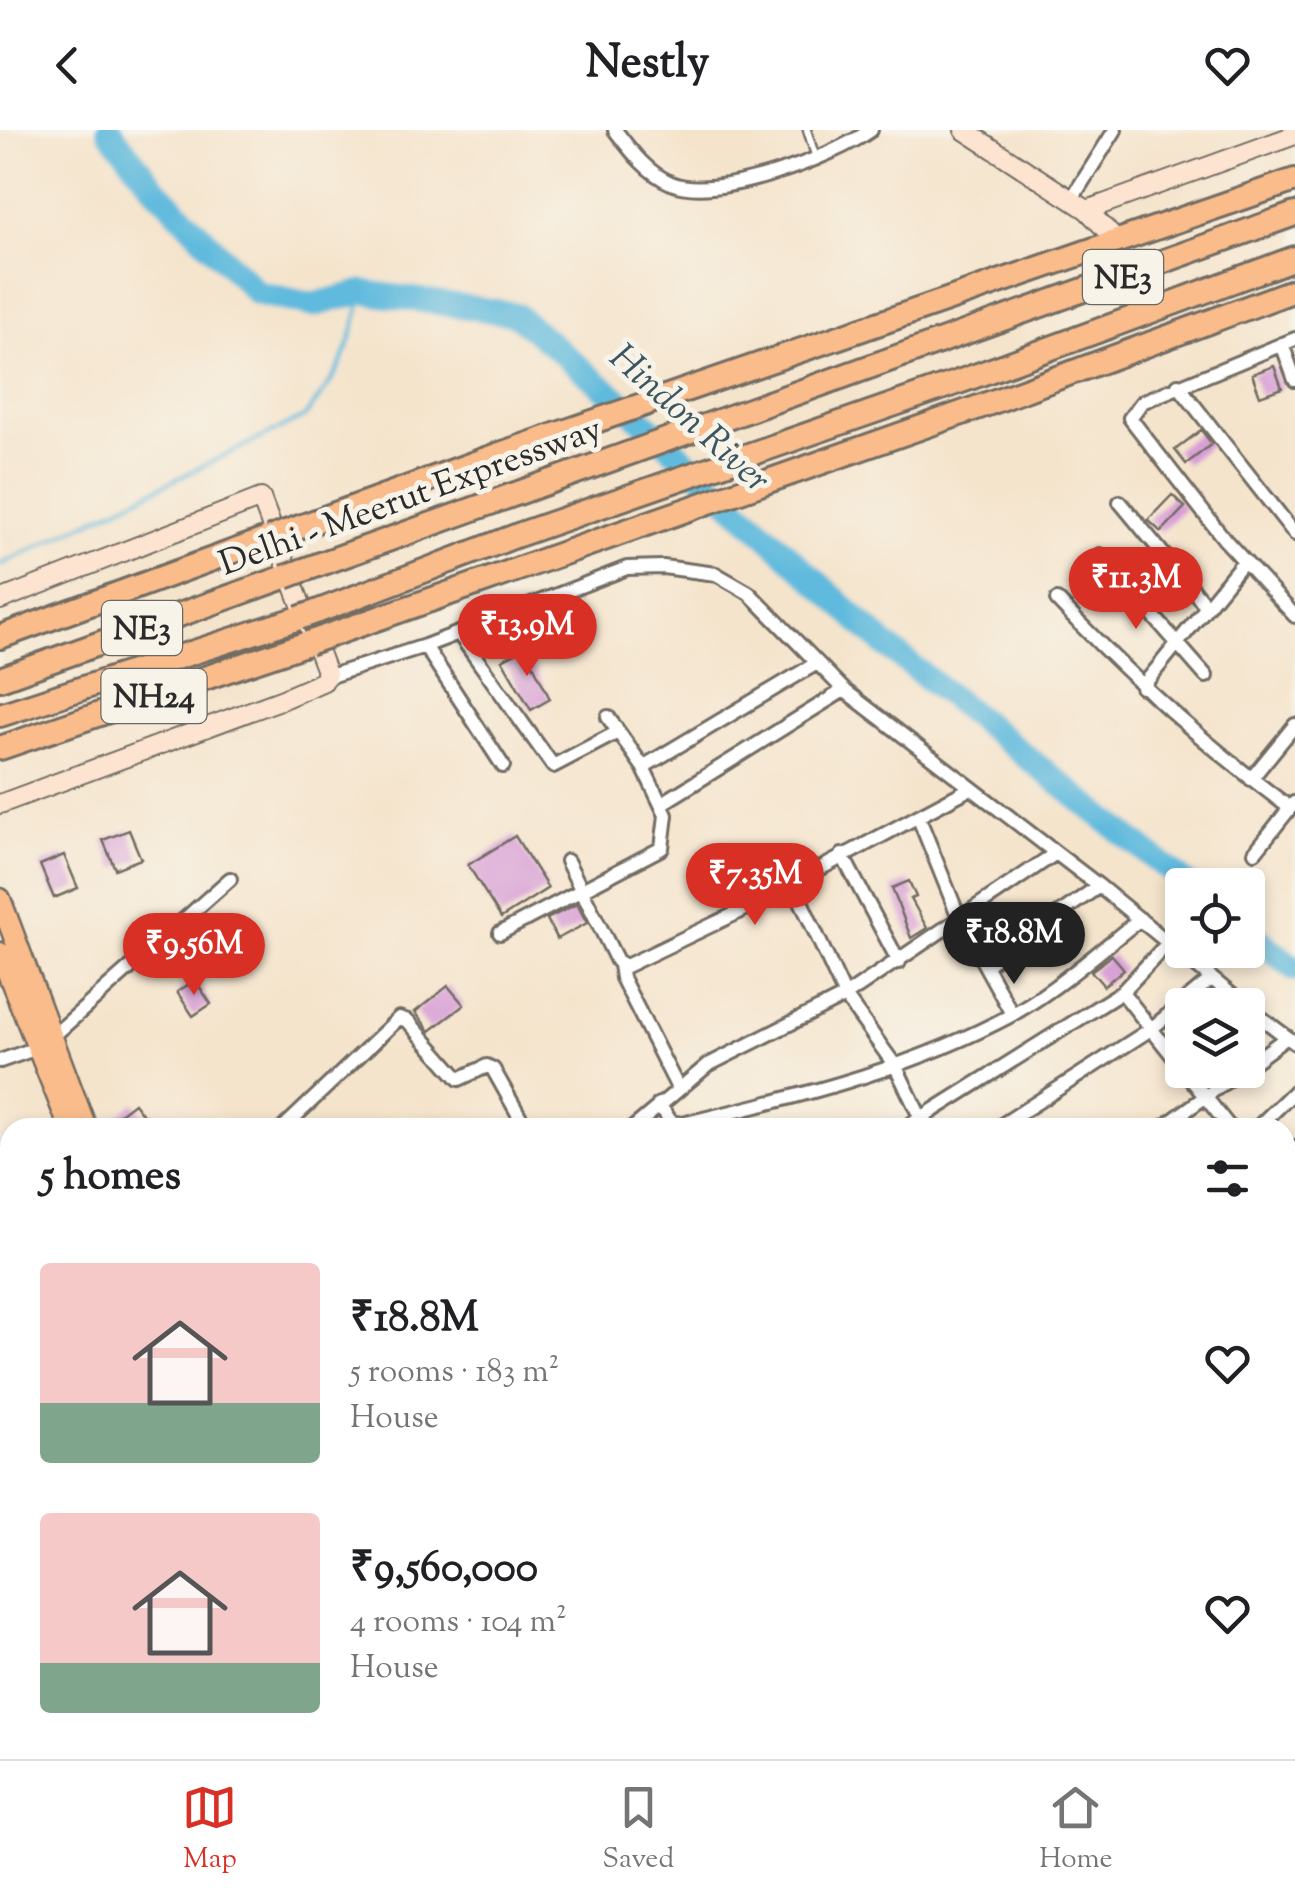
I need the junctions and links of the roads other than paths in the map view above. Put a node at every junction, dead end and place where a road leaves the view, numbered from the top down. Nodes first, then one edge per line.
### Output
1 (615, 130) edge
2 (807, 130) edge
3 (872, 130) edge
4 (964, 130) edge
5 (1115, 130) edge
6 (1295, 135) edge
7 (816, 159) junction
8 (1295, 177) edge
9 (1079, 205) junction
10 (1295, 214) edge
11 (1117, 241) junction
12 (1295, 258) edge
13 (1295, 290) edge
14 (1295, 298) edge
15 (1231, 314) junction
16 (1288, 341) edge
17 (1295, 380) edge
18 (1178, 385) junction
19 (1120, 502) dead end
20 (1295, 534) edge
21 (1100, 555) dead end
22 (1244, 560) junction
23 (0, 600) edge
24 (1058, 600) dead end
25 (1207, 608) junction
26 (1295, 616) edge
27 (458, 634) junction
28 (0, 637) edge
29 (425, 646) junction
30 (1176, 647) junction
31 (817, 663) junction
32 (1206, 676) dead end
33 (327, 677) junction
34 (0, 679) edge
35 (1142, 686) junction
36 (844, 690) junction
37 (0, 714) edge
38 (608, 717) dead end
39 (1295, 725) edge
40 (618, 732) junction
41 (0, 748) edge
42 (503, 766) dead end
43 (643, 767) junction
44 (1251, 779) junction
45 (971, 788) junction
46 (0, 804) edge
47 (661, 804) junction
48 (1292, 805) edge
49 (918, 816) junction
50 (1255, 852) dead end
51 (1056, 853) junction
52 (842, 856) junction
53 (566, 861) dead end
54 (230, 879) dead end
55 (792, 882) junction
56 (1099, 886) junction
57 (579, 888) junction
58 (0, 900) edge
59 (960, 920) junction
60 (1140, 920) junction
61 (500, 933) dead end
62 (1165, 944) edge
63 (1165, 946) edge
64 (0, 953) edge
65 (899, 962) junction
66 (620, 965) junction
67 (986, 966) junction
68 (1195, 968) edge
69 (1210, 980) junction
70 (1221, 988) edge
71 (1122, 992) junction
72 (846, 996) junction
73 (1012, 1014) junction
74 (1265, 1020) edge
75 (1150, 1030) junction
76 (1291, 1040) edge
77 (44, 1042) junction
78 (1265, 1056) edge
79 (0, 1061) edge
80 (896, 1067) junction
81 (678, 1088) junction
82 (1218, 1088) edge
83 (1295, 1091) edge
84 (1204, 1098) junction
85 (660, 1104) junction
86 (67, 1118) edge
87 (81, 1118) edge
88 (294, 1118) edge
89 (520, 1118) edge
90 (644, 1118) edge
91 (669, 1118) edge
92 (705, 1118) edge
93 (920, 1118) edge
94 (932, 1118) edge
95 (1013, 1118) edge
96 (1176, 1118) edge
97 (1221, 1118) edge
98 (1267, 1118) edge

1 - 7 street
2 - 7 lane
3 - 7 street
4 - 9 street
5 - 9 street
6 - 9 street
8 - 11 highway
9 - 11 street
10 - 34 highway, Delhi - Meerut Expressway / NE3
11 - 28 highway
12 - 37 highway, NE3
13 - 15 highway
14 - 15 street
15 - 41 highway, NH24
16 - 17 street
16 - 18 street
18 - 20 street
18 - 22 street
19 - 25 street
21 - 30 street
22 - 25 street
22 - 26 street
23 - 33 street
24 - 35 street
25 - 30 street
27 - 29 street
27 - 31 street
27 - 40 street
29 - 33 street
29 - 42 street
30 - 32 street
30 - 35 street
31 - 36 street
31 - 43 street
33 - 46 street
35 - 44 street
36 - 45 street
36 - 47 street
38 - 40 street
39 - 44 street
40 - 43 street
43 - 47 street
44 - 48 street
45 - 49 street
45 - 51 street
47 - 57 street
48 - 50 street
49 - 52 street
49 - 59 street
51 - 56 street
51 - 59 street
52 - 55 street
52 - 65 street
53 - 57 street
54 - 77 street
55 - 66 street
55 - 72 street
56 - 60 street
56 - 67 street
57 - 61 street
57 - 66 street
58 - 77 main road
59 - 65 street
59 - 67 street
60 - 62 street
60 - 73 street
63 - 71 street
64 - 77 main road
65 - 72 street
66 - 81 street
67 - 73 street
68 - 69 street
69 - 70 street
69 - 75 street
71 - 75 street
71 - 94 street
72 - 80 street
72 - 81 street
73 - 80 street
74 - 76 street
75 - 84 street
75 - 95 street
76 - 78 street
77 - 79 street
77 - 86 main road
77 - 87 main road
80 - 92 street
80 - 93 street
81 - 85 street
82 - 84 street
83 - 98 street
84 - 96 street
84 - 97 street
85 - 90 street
85 - 91 street
88 - 89 street

